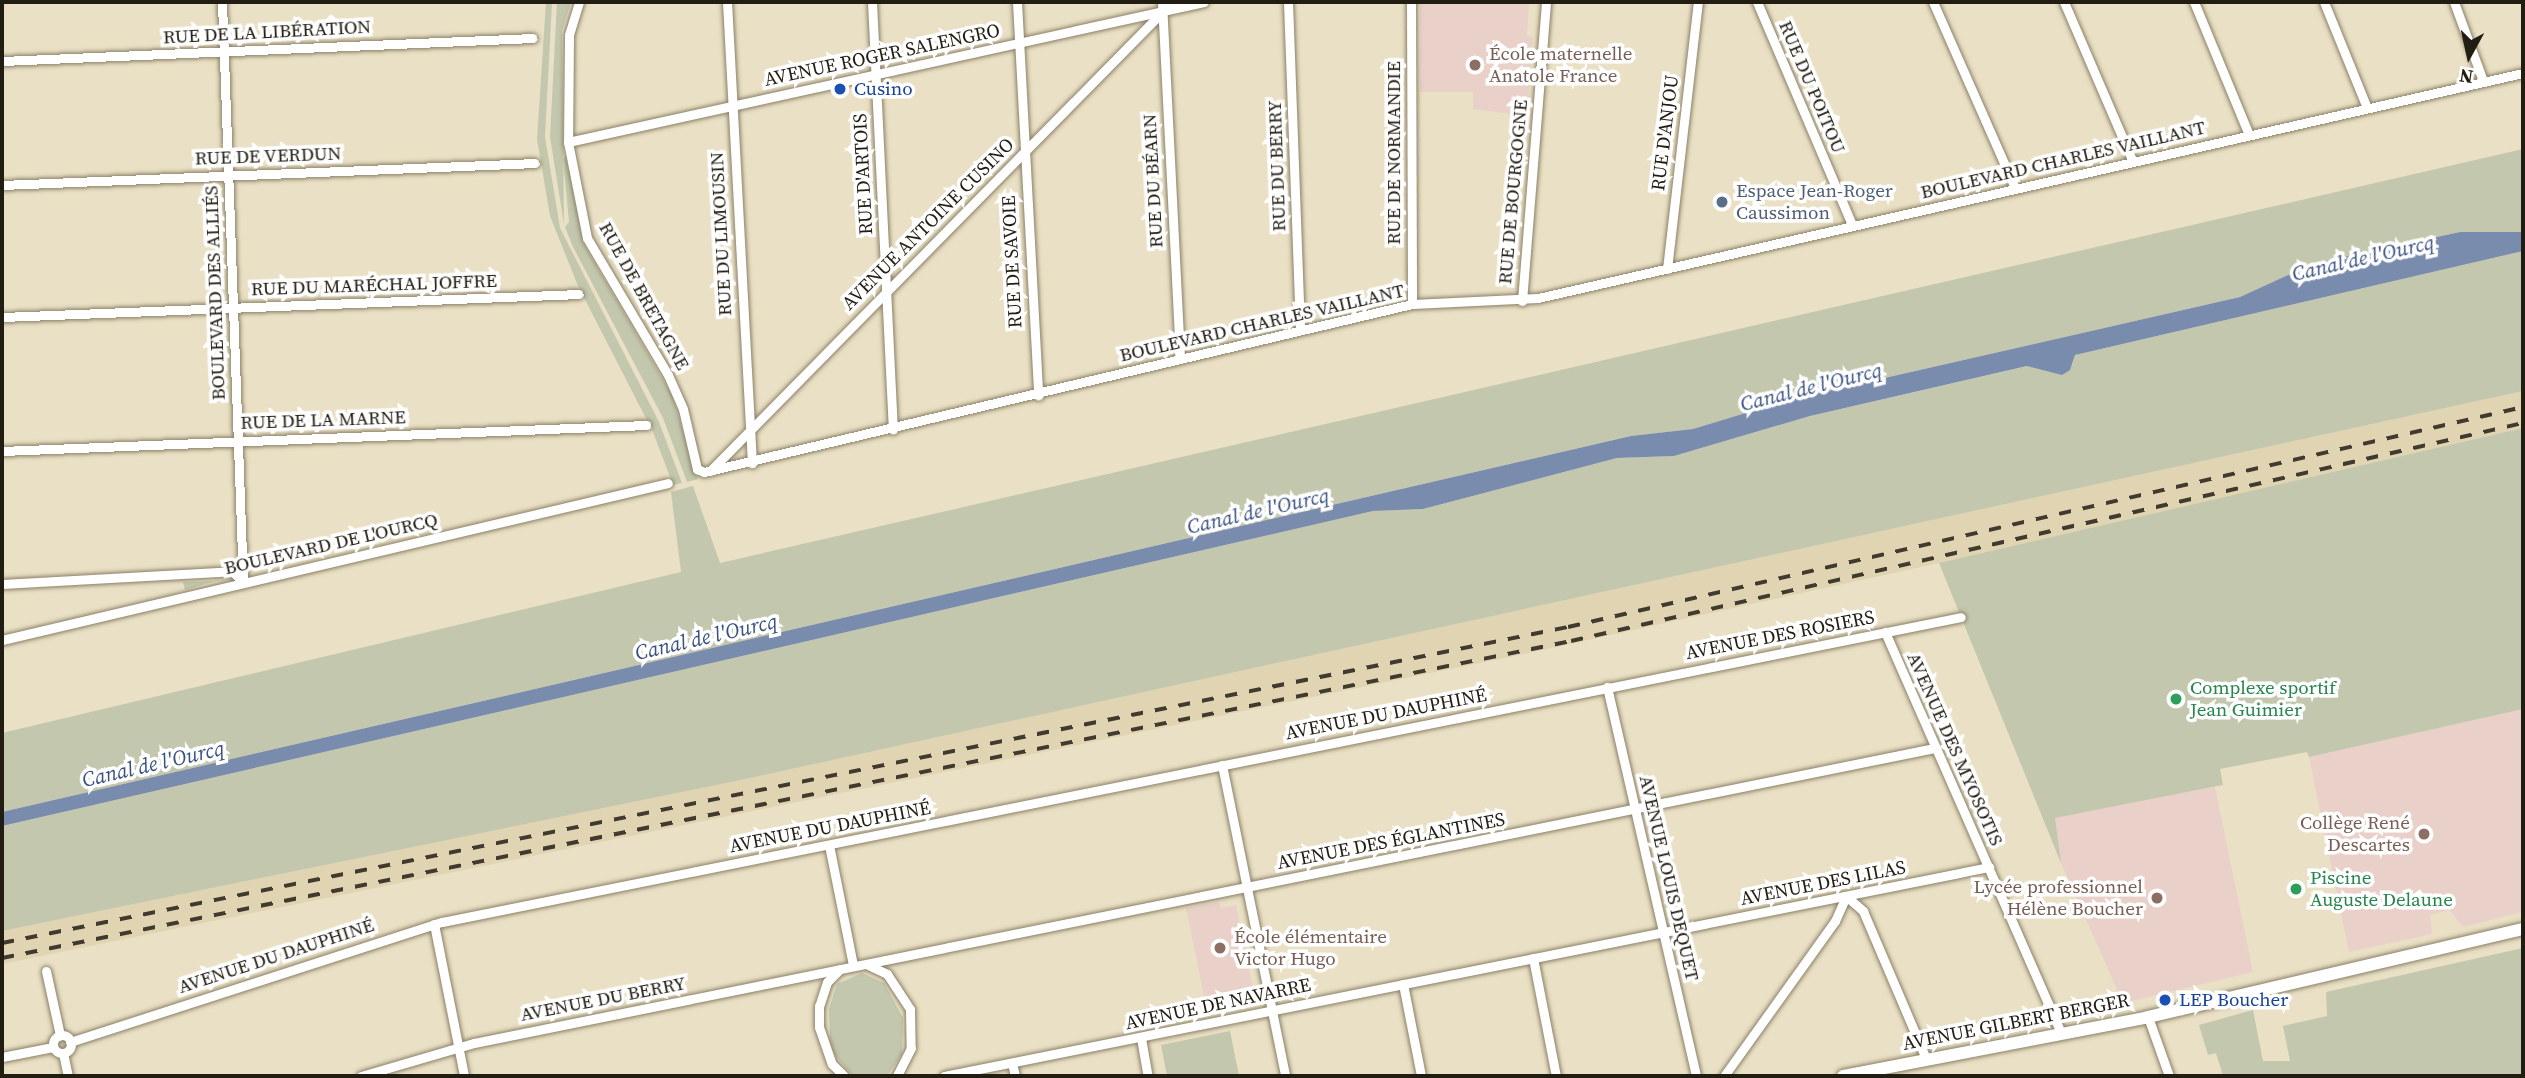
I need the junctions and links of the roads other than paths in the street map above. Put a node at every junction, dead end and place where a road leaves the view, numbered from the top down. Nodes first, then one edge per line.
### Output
1 (222, 2) edge
2 (579, 2) edge
3 (727, 2) edge
4 (872, 2) edge
5 (1017, 2) edge
6 (1172, 2) edge
7 (1204, 2) edge
8 (1288, 2) edge
9 (1411, 2) edge
10 (1546, 2) edge
11 (1698, 2) edge
12 (1757, 2) edge
13 (1933, 2) edge
14 (2064, 2) edge
15 (2194, 2) edge
16 (2324, 2) edge
17 (2454, 2) edge
18 (1162, 6) edge
19 (533, 38) dead end
20 (1019, 43) junction
21 (224, 52) junction
22 (2, 61) edge
23 (2523, 73) edge
24 (875, 74) junction
25 (2483, 81) junction
26 (732, 106) junction
27 (2367, 108) junction
28 (2249, 135) junction
29 (568, 142) junction
30 (1024, 152) junction
31 (2133, 162) junction
32 (535, 163) dead end
33 (228, 176) junction
34 (2, 185) edge
35 (2015, 188) junction
36 (1852, 225) junction
37 (1667, 269) junction
38 (887, 291) junction
39 (579, 294) dead end
40 (1522, 301) junction
41 (1412, 304) junction
42 (233, 309) junction
43 (2, 317) edge
44 (1300, 330) junction
45 (1180, 359) junction
46 (1038, 395) junction
47 (646, 425) dead end
48 (749, 429) junction
49 (893, 429) junction
50 (238, 441) junction
51 (2, 451) edge
52 (752, 463) junction
53 (709, 472) junction
54 (668, 483) dead end
55 (170, 576) junction
56 (243, 582) junction
57 (2, 584) edge
58 (174, 599) junction
59 (1961, 617) dead end
60 (1885, 632) junction
61 (2, 640) edge
62 (1607, 687) junction
63 (1936, 748) junction
64 (1222, 765) junction
65 (1636, 809) junction
66 (829, 845) junction
67 (1989, 867) junction
68 (1246, 888) junction
69 (1846, 896) junction
70 (435, 924) junction
71 (2523, 929) edge
72 (1663, 932) junction
73 (1533, 958) junction
74 (858, 964) junction
75 (841, 968) junction
76 (46, 971) dead end
77 (1403, 984) junction
78 (1272, 1011) junction
79 (2148, 1017) junction
80 (2061, 1033) junction
81 (60, 1035) junction
82 (1140, 1038) junction
83 (71, 1042) junction
84 (53, 1047) junction
85 (458, 1047) junction
86 (63, 1053) junction
87 (2, 1057) edge
88 (1926, 1059) junction
89 (1012, 1063) junction
90 (68, 1076) edge
91 (361, 1076) edge
92 (464, 1076) edge
93 (844, 1076) edge
94 (897, 1076) edge
95 (944, 1076) edge
96 (1015, 1076) edge
97 (1148, 1076) edge
98 (1285, 1076) edge
99 (1421, 1076) edge
100 (1556, 1076) edge
101 (1696, 1076) edge
102 (1724, 1076) edge
103 (1843, 1076) edge
104 (2169, 1076) edge

1 - 21 street, BOULEVARD DES ALLIÉS
2 - 29 street, RUE DE BRETAGNE
3 - 26 street, RUE DU LIMOUSIN
4 - 24 street, RUE D'ARTOIS
5 - 20 street, RUE DE SAVOIE
6 - 18 street, AVENUE ANTOINE CUSINO
7 - 18 street, AVENUE ROGER SALENGRO
8 - 44 street, RUE DU BERRY
9 - 41 street, RUE DE NORMANDIE
10 - 40 street, RUE DE BOURGOGNE
11 - 37 street, RUE D'ANJOU
12 - 36 street, RUE DU POITOU
13 - 35 street
14 - 31 street
15 - 28 street
16 - 27 street
17 - 25 street
18 - 20 street, AVENUE ROGER SALENGRO
18 - 30 street, AVENUE ANTOINE CUSINO
18 - 45 street, RUE DU BÉARN
19 - 21 street, RUE DE LA LIBÉRATION
20 - 24 street, AVENUE ROGER SALENGRO
20 - 30 street, RUE DE SAVOIE
21 - 22 street, RUE DE LA LIBÉRATION
21 - 33 street, BOULEVARD DES ALLIÉS
23 - 25 street, BOULEVARD CHARLES VAILLANT
24 - 26 street, AVENUE ROGER SALENGRO
24 - 38 street, RUE D'ARTOIS
25 - 27 street, BOULEVARD CHARLES VAILLANT
26 - 29 street, AVENUE ROGER SALENGRO
26 - 48 street, RUE DU LIMOUSIN
27 - 28 street, BOULEVARD CHARLES VAILLANT
28 - 31 street, BOULEVARD CHARLES VAILLANT
29 - 53 street, RUE DE BRETAGNE
30 - 38 street, AVENUE ANTOINE CUSINO
30 - 46 street, RUE DE SAVOIE
31 - 35 street, BOULEVARD CHARLES VAILLANT
32 - 33 street, RUE DE VERDUN
33 - 34 street, RUE DE VERDUN
33 - 42 street, BOULEVARD DES ALLIÉS
35 - 36 street, BOULEVARD CHARLES VAILLANT
36 - 37 street, BOULEVARD CHARLES VAILLANT
37 - 40 street, BOULEVARD CHARLES VAILLANT
38 - 48 street, AVENUE ANTOINE CUSINO
38 - 49 street, RUE D'ARTOIS
39 - 42 street, RUE DU MARÉCHAL JOFFRE
40 - 41 street, BOULEVARD CHARLES VAILLANT
41 - 44 street, BOULEVARD CHARLES VAILLANT
42 - 43 street, RUE DU MARÉCHAL JOFFRE
42 - 50 street, BOULEVARD DES ALLIÉS
44 - 45 street, BOULEVARD CHARLES VAILLANT
45 - 46 street, BOULEVARD CHARLES VAILLANT
46 - 49 street, BOULEVARD CHARLES VAILLANT
47 - 50 street, RUE DE LA MARNE
48 - 52 street, RUE DU LIMOUSIN
48 - 53 street, AVENUE ANTOINE CUSINO
49 - 52 street, BOULEVARD CHARLES VAILLANT
50 - 51 street, RUE DE LA MARNE
50 - 56 street, BOULEVARD DES ALLIÉS
52 - 53 street, BOULEVARD CHARLES VAILLANT
54 - 56 street, BOULEVARD DE L'OURCQ
55 - 56 street
55 - 57 street
55 - 58 street
56 - 58 street, BOULEVARD DE L'OURCQ
58 - 61 street, BOULEVARD DE L'OURCQ
59 - 60 street, AVENUE DES ROSIERS
60 - 62 street, AVENUE DES ROSIERS
60 - 63 street, AVENUE DES MYOSOTIS
62 - 64 street, AVENUE DU DAUPHINÉ
62 - 65 street, AVENUE LOUIS DEQUET
63 - 65 street, AVENUE DES ÉGLANTINES
63 - 67 street, AVENUE DES MYOSOTIS
64 - 66 street, AVENUE DU DAUPHINÉ
64 - 68 street
65 - 68 street, AVENUE DES ÉGLANTINES
65 - 72 street, AVENUE LOUIS DEQUET
66 - 70 street, AVENUE DU DAUPHINÉ
66 - 74 street
67 - 69 street, AVENUE DES LILAS
67 - 80 street, AVENUE DES MYOSOTIS
68 - 74 street, AVENUE DES ÉGLANTINES
68 - 78 street
69 - 72 street, AVENUE DES LILAS
69 - 88 street
69 - 102 street
70 - 83 street, AVENUE DU DAUPHINÉ
70 - 85 street
71 - 79 street, AVENUE GILBERT BERGER
72 - 73 street, AVENUE DE NAVARRE
72 - 101 street, AVENUE LOUIS DEQUET
73 - 77 street, AVENUE DE NAVARRE
73 - 100 street
74 - 75 street, AVENUE DU BERRY
74 - 94 street
75 - 85 street, AVENUE DU BERRY
75 - 93 street
76 - 81 street
77 - 78 street, AVENUE DE NAVARRE
77 - 99 street
78 - 82 street, AVENUE DE NAVARRE
78 - 98 street
79 - 80 street, AVENUE GILBERT BERGER
79 - 104 street
80 - 88 street, AVENUE GILBERT BERGER
81 - 83 street
81 - 84 street
82 - 89 street, AVENUE DE NAVARRE
82 - 97 street
83 - 86 street
84 - 86 street
84 - 87 street
85 - 91 street, AVENUE DU BERRY
85 - 92 street
86 - 90 street
88 - 103 street, AVENUE GILBERT BERGER
89 - 95 street, AVENUE DE NAVARRE
89 - 96 street

